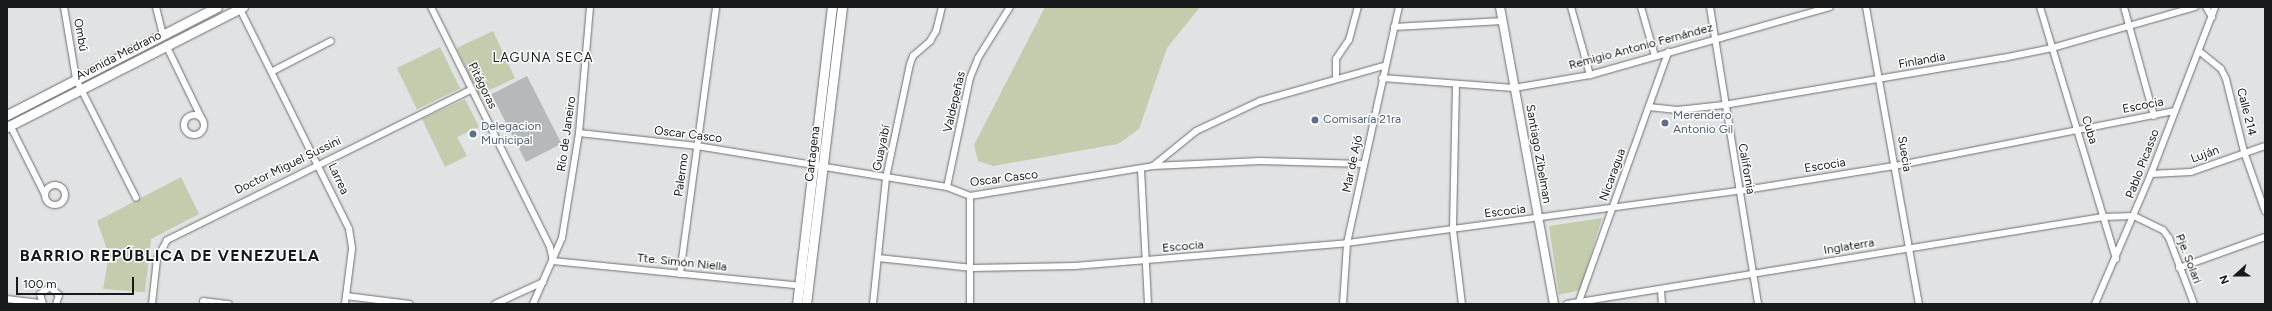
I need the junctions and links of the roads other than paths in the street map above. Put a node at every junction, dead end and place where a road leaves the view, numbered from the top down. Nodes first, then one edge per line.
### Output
1 (64, 7) edge
2 (156, 7) edge
3 (217, 7) edge
4 (431, 7) edge
5 (590, 7) edge
6 (716, 7) edge
7 (832, 7) edge
8 (842, 7) edge
9 (942, 7) edge
10 (1010, 7) edge
11 (1358, 7) edge
12 (1400, 7) edge
13 (1500, 7) edge
14 (1572, 7) edge
15 (1642, 7) edge
16 (1710, 7) edge
17 (1830, 7) edge
18 (1866, 7) edge
19 (2040, 7) edge
20 (2124, 7) edge
21 (2195, 7) edge
22 (2206, 7) edge
23 (2215, 7) edge
24 (240, 8) edge
25 (1808, 10) edge
26 (2212, 17) junction
27 (1503, 21) junction
28 (2129, 26) junction
29 (1394, 28) junction
30 (163, 35) junction
31 (1716, 38) junction
32 (331, 41) dead end
33 (166, 45) junction
34 (2052, 48) junction
35 (2199, 51) junction
36 (1668, 52) junction
37 (1655, 56) junction
38 (1384, 66) junction
39 (273, 71) junction
40 (1590, 75) junction
41 (1382, 78) junction
42 (76, 79) junction
43 (1336, 79) junction
44 (1881, 80) junction
45 (1456, 84) junction
46 (1514, 88) junction
47 (81, 89) junction
48 (472, 89) junction
49 (1724, 105) junction
50 (1648, 107) junction
51 (2175, 111) junction
52 (7, 115) edge
53 (2154, 116) junction
54 (202, 119) dead end
55 (9, 126) edge
56 (2078, 130) junction
57 (579, 133) junction
58 (697, 146) junction
59 (2265, 146) edge
60 (2244, 152) junction
61 (318, 163) junction
62 (1364, 164) junction
63 (813, 165) junction
64 (1153, 166) junction
65 (1894, 166) junction
66 (823, 167) junction
67 (1141, 170) junction
68 (2151, 174) junction
69 (886, 178) junction
70 (947, 187) junction
71 (1739, 191) junction
72 (45, 195) dead end
73 (970, 196) junction
74 (136, 198) dead end
75 (1612, 208) junction
76 (2265, 211) edge
77 (2134, 216) junction
78 (2103, 217) junction
79 (1538, 219) junction
80 (1453, 230) junction
81 (2265, 237) edge
82 (1347, 243) junction
83 (1910, 249) junction
84 (878, 258) junction
85 (2116, 259) junction
86 (553, 261) junction
87 (1147, 261) junction
88 (972, 268) junction
89 (2179, 268) junction
90 (680, 274) junction
91 (1753, 274) junction
92 (543, 282) junction
93 (799, 286) junction
94 (809, 287) junction
95 (1661, 290) junction
96 (346, 296) junction
97 (7, 299) edge
98 (203, 301) dead end
99 (42, 304) edge
100 (56, 304) edge
101 (152, 304) edge
102 (229, 304) edge
103 (345, 304) edge
104 (410, 304) edge
105 (496, 304) edge
106 (532, 304) edge
107 (797, 304) edge
108 (806, 304) edge
109 (873, 304) edge
110 (970, 304) edge
111 (1148, 304) edge
112 (1343, 304) edge
113 (1462, 304) edge
114 (1554, 304) edge
115 (1567, 304) edge
116 (1578, 304) edge
117 (1662, 304) edge
118 (1758, 304) edge
119 (1919, 304) edge
120 (2095, 304) edge
121 (2194, 304) edge

1 - 42 street, Ombú
2 - 30 street
3 - 30 main road, Avenida Medrano
4 - 48 street, Pitágoras
5 - 57 street, Río de Janeiro
6 - 58 street, Palermo
7 - 63 main road, Cartagena
8 - 66 main road, Cartagena
9 - 69 street, Guayaibí
10 - 70 street, Valdepeñas
11 - 43 street
12 - 29 street, Mar de Ajó
13 - 27 street, Santiago Zibelman
14 - 40 street
15 - 37 street
16 - 31 street
17 - 25 street, Remigio Antonio Fernández
18 - 44 street, Suecia
19 - 34 street, Cuba
20 - 28 street
21 - 28 street, Finlandia
22 - 26 street
23 - 26 street, Pablo Picasso
24 - 33 main road, Avenida Medrano
24 - 39 street, Larrea
25 - 31 street, Remigio Antonio Fernández
26 - 35 street, Pablo Picasso
27 - 29 street
27 - 46 street, Santiago Zibelman
28 - 34 street, Finlandia
28 - 53 street
29 - 38 street, Mar de Ajó
30 - 42 main road, Avenida Medrano
31 - 36 street, Remigio Antonio Fernández
31 - 49 street, California
32 - 39 street
33 - 47 main road, Avenida Medrano
33 - 54 street
34 - 44 street, Finlandia
34 - 56 street, Cuba
35 - 51 street, Pablo Picasso
35 - 60 street, Calle 214
36 - 37 street, Remigio Antonio Fernández
36 - 50 street, Nicaragua
37 - 40 street, Remigio Antonio Fernández
38 - 41 street, Mar de Ajó
38 - 43 street
39 - 61 street, Larrea
40 - 46 street, Remigio Antonio Fernández
41 - 45 street, Remigio Antonio Fernández
41 - 62 street, Mar de Ajó
42 - 47 street, Ombú
42 - 52 main road, Avenida Medrano
43 - 64 street
44 - 49 street, Finlandia
44 - 65 street, Suecia
45 - 46 street, Remigio Antonio Fernández
45 - 80 street
46 - 79 street, Santiago Zibelman
47 - 55 main road, Avenida Medrano
47 - 74 street, Ombú
48 - 61 street, Doctor Miguel Sussini
48 - 86 street, Pitágoras
49 - 50 street, Finlandia
49 - 71 street, California
50 - 75 street, Nicaragua
51 - 53 street, Escocia
51 - 68 street, Pablo Picasso
53 - 56 street, Escocia
55 - 72 street
56 - 65 street, Escocia
56 - 78 street, Cuba
57 - 58 street, Oscar Casco
57 - 86 street, Río de Janeiro
58 - 63 street, Oscar Casco
58 - 90 street, Palermo
59 - 60 street, Luján
60 - 68 street, Luján
60 - 76 street, Calle 214
61 - 96 street, Larrea
61 - 101 street, Doctor Miguel Sussini
62 - 64 street, Oscar Casco
62 - 82 street, Mar de Ajó
63 - 66 street, Oscar Casco
63 - 93 main road, Cartagena
64 - 67 street, Oscar Casco
65 - 71 street, Escocia
65 - 83 street, Suecia
66 - 69 street, Oscar Casco
66 - 94 main road, Cartagena
67 - 73 street, Oscar Casco
67 - 87 street
68 - 77 street, Pablo Picasso
69 - 70 street, Oscar Casco
69 - 84 street, Guayaibí
70 - 73 street, Oscar Casco
71 - 75 street, Escocia
71 - 91 street, California
73 - 88 street
75 - 79 street, Escocia
75 - 116 street, Nicaragua
77 - 78 street, Inglaterra
77 - 85 street, Pablo Picasso
77 - 89 street, Pje. Solari
78 - 83 street, Inglaterra
78 - 85 street, Cuba
79 - 80 street, Escocia
79 - 114 street, Santiago Zibelman
80 - 82 street, Escocia
80 - 113 street
81 - 89 street
82 - 87 street, Escocia
82 - 112 street, Mar de Ajó
83 - 91 street, Inglaterra
83 - 119 street, Suecia
84 - 88 street, Escocia
84 - 109 street, Guayaibí
85 - 120 street, Pablo Picasso
86 - 90 street, Tte. Simón Niella
86 - 92 street, Río de Janeiro
87 - 88 street, Escocia
87 - 111 street
88 - 110 street
89 - 121 street, Pje. Solari
90 - 93 street, Tte. Simón Niella
91 - 95 street, Inglaterra
91 - 118 street, California
92 - 105 street
92 - 106 street, Río de Janeiro
93 - 94 street, Tte. Simón Niella
93 - 107 main road, Cartagena
94 - 108 main road, Cartagena
95 - 116 street, Inglaterra
95 - 117 street
96 - 103 street, Larrea
96 - 104 street
97 - 99 street
98 - 102 street
99 - 100 street
115 - 116 street, Inglaterra

